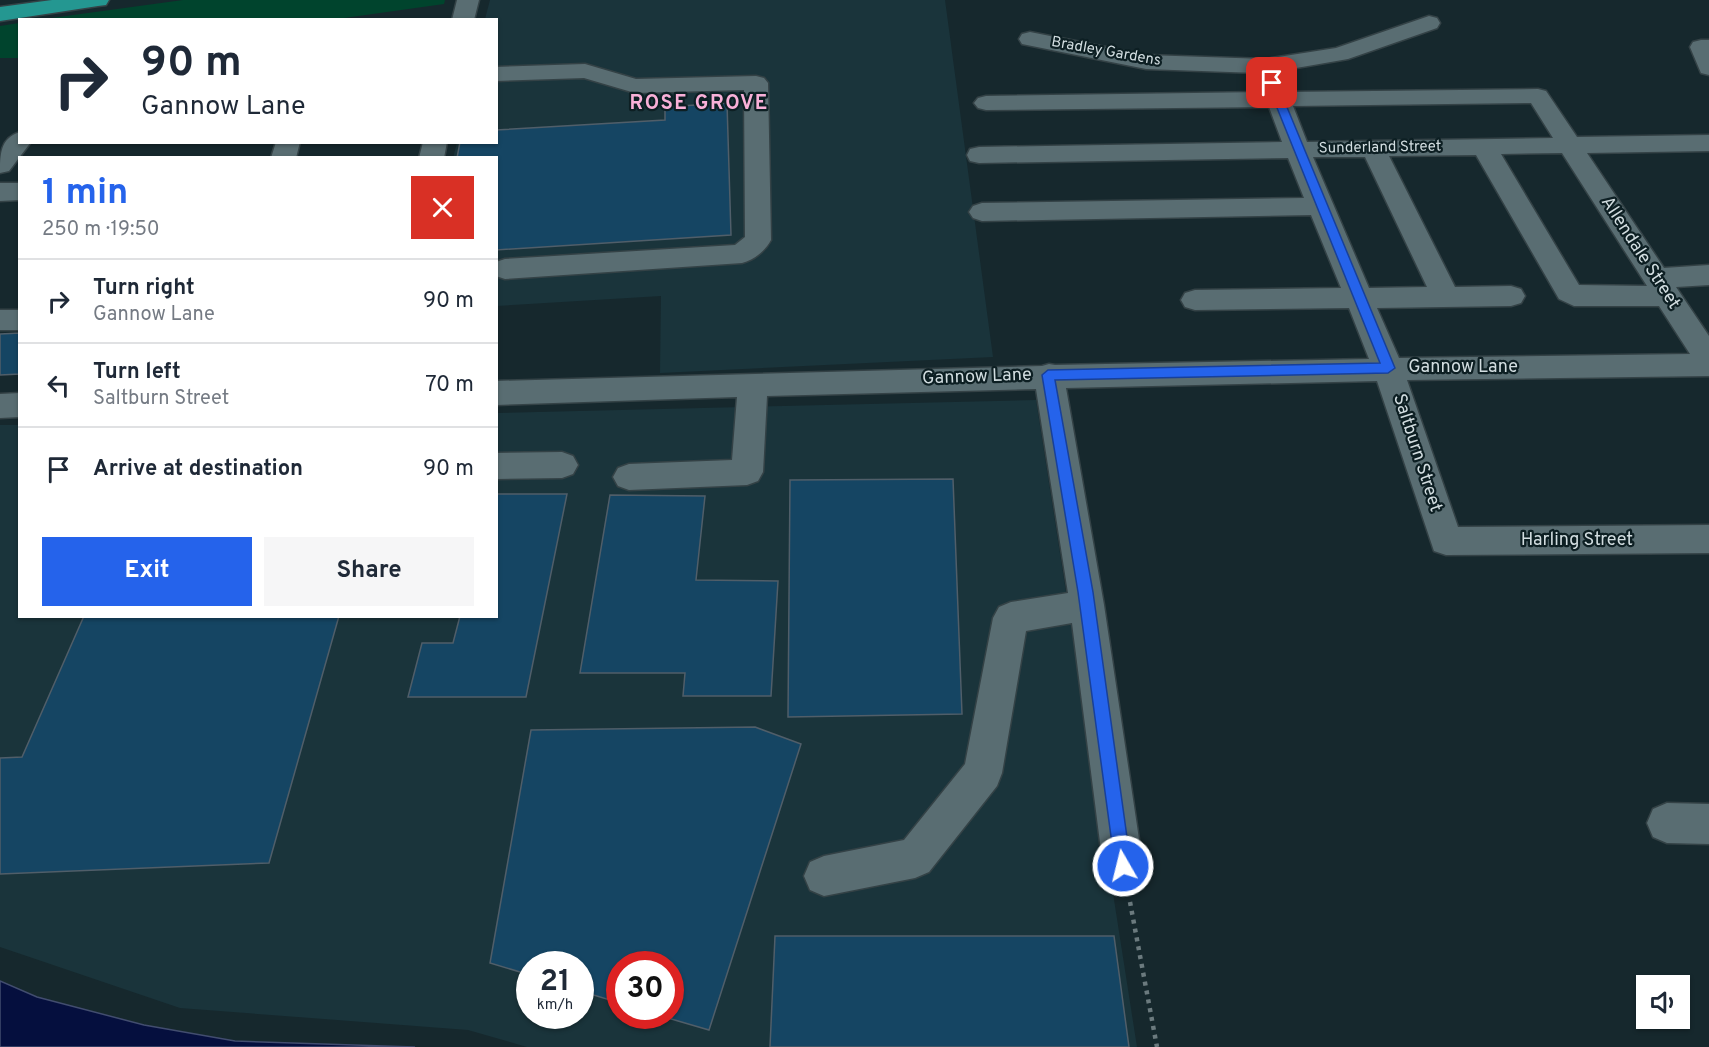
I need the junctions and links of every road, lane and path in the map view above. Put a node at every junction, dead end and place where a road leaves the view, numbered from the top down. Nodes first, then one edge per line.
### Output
1 (98, 0) edge
2 (468, 0) edge
3 (0, 14) edge
4 (464, 18) edge
5 (1429, 23) dead end
6 (1030, 39) dead end
7 (1709, 47) edge
8 (1266, 66) junction
9 (1709, 68) edge
10 (498, 74) edge
11 (1279, 100) junction
12 (986, 103) dead end
13 (18, 142) edge
14 (1709, 143) edge
15 (1570, 146) junction
16 (1484, 147) junction
17 (1373, 148) junction
18 (1297, 149) junction
19 (979, 155) dead end
20 (0, 165) edge
21 (18, 191) edge
22 (0, 192) edge
23 (1321, 207) junction
24 (982, 212) dead end
25 (506, 269) dead end
26 (1709, 275) edge
27 (1662, 287) junction
28 (1511, 296) dead end
29 (1446, 297) junction
30 (1359, 298) junction
31 (1195, 300) dead end
32 (0, 320) edge
33 (18, 320) edge
34 (1709, 360) edge
35 (1709, 366) edge
36 (1388, 368) junction
37 (1048, 375) junction
38 (753, 385) junction
39 (498, 393) edge
40 (18, 405) edge
41 (0, 406) edge
42 (562, 465) dead end
43 (498, 466) edge
44 (629, 477) dead end
45 (1709, 539) edge
46 (1446, 541) joint
47 (1087, 605) junction
48 (1666, 823) dead end
49 (1709, 824) edge
50 (1123, 866) joint
51 (824, 876) dead end
52 (1157, 1047) edge

1 - 3 highway
2 - 4 street
5 - 8 street, Bradley Gardens
6 - 8 street, Bradley Gardens
7 - 9 street
8 - 11 street, Saltburn Street
10 - 25 street
11 - 12 street
11 - 15 street, Allendale Street
11 - 18 street, Saltburn Street
13 - 20 street
14 - 15 street, Sunderland Street
15 - 16 street, Sunderland Street
15 - 27 street, Allendale Street
16 - 17 street, Sunderland Street
16 - 27 street
17 - 18 street, Sunderland Street
17 - 29 street
18 - 19 street, Sunderland Street
18 - 23 street, Saltburn Street
21 - 22 street
23 - 24 street
23 - 30 street, Saltburn Street
26 - 27 street
27 - 34 street, Allendale Street
28 - 29 street
29 - 30 street
30 - 31 street
30 - 36 street, Saltburn Street
32 - 33 street
35 - 36 street, Gannow Lane
36 - 37 street, Gannow Lane
36 - 46 street, Saltburn Street
37 - 38 street, Gannow Lane
37 - 47 street
38 - 39 street, Gannow Lane
38 - 44 street
40 - 41 street
42 - 43 street
45 - 46 street, Harling Street
47 - 50 street
47 - 51 street
48 - 49 street
50 - 52 path

